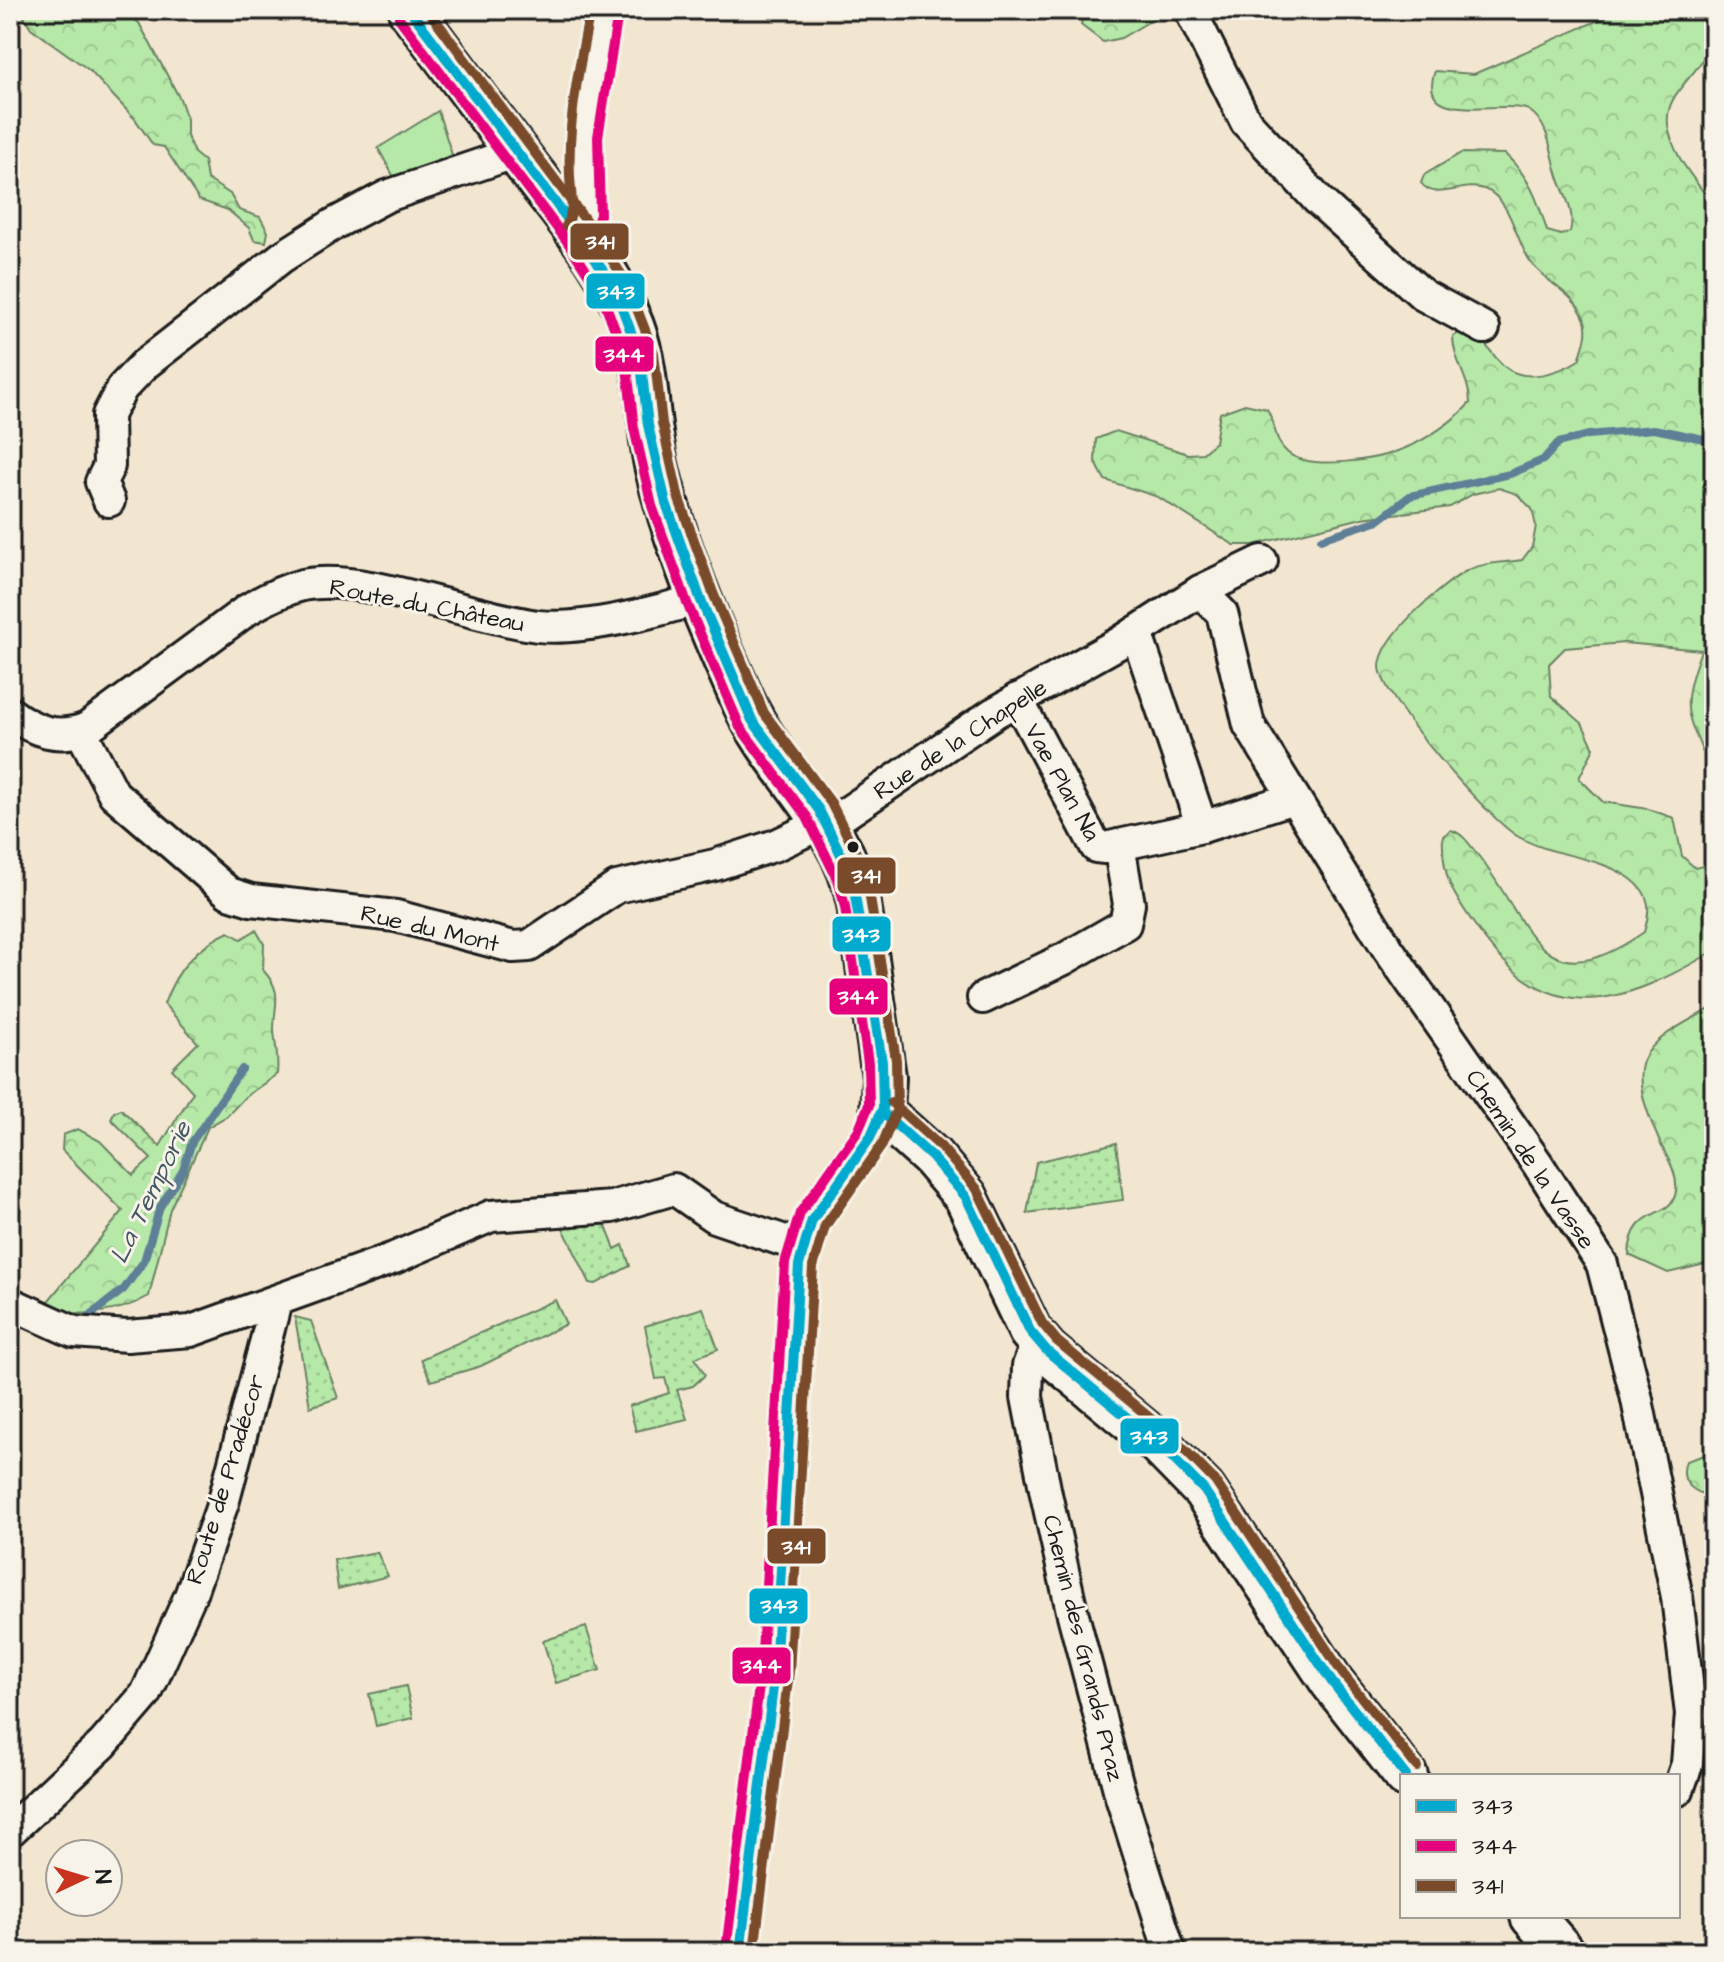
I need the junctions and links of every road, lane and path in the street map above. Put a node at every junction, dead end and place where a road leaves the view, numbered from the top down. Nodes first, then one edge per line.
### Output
1 (410, 10) edge
2 (604, 10) edge
3 (1190, 10) edge
4 (517, 152) junction
5 (578, 233) junction
6 (1484, 328) dead end
7 (109, 501) dead end
8 (1262, 561) dead end
9 (1200, 591) junction
10 (700, 598) junction
11 (1136, 632) junction
12 (1017, 699) junction
13 (10, 713) edge
14 (81, 731) junction
15 (1294, 798) junction
16 (826, 824) junction
17 (1202, 827) junction
18 (1119, 845) junction
19 (983, 998) dead end
20 (882, 1112) junction
21 (803, 1247) junction
22 (276, 1302) junction
23 (10, 1303) edge
24 (1038, 1340) junction
25 (1404, 1774) edge
26 (1680, 1784) edge
27 (10, 1831) edge
28 (1538, 1918) edge
29 (740, 1952) edge
30 (1170, 1952) edge
31 (1563, 1952) edge

1 - 4 street
2 - 5 street
3 - 6 street
4 - 5 street
4 - 7 street
5 - 10 street
8 - 9 street, Rue de la Chapelle
9 - 11 street, Rue de la Chapelle
9 - 15 street, Chemin de la Vasse
10 - 14 street, Route du Château
10 - 16 street
11 - 12 street, Rue de la Chapelle
11 - 17 street
12 - 16 street, Rue de la Chapelle
12 - 18 street, Vae Plan Na
13 - 14 street
14 - 16 street, Rue du Mont
15 - 17 street, Vae Plan Na
15 - 26 street, Chemin de la Vasse
16 - 20 street
17 - 18 street, Vae Plan Na
18 - 19 street, Vae Plan Na
20 - 21 street
20 - 24 street
21 - 22 street
21 - 29 street
22 - 23 street
22 - 27 street, Route de Pradécor
24 - 25 street
24 - 30 street, Chemin des Grands Praz
28 - 31 street

